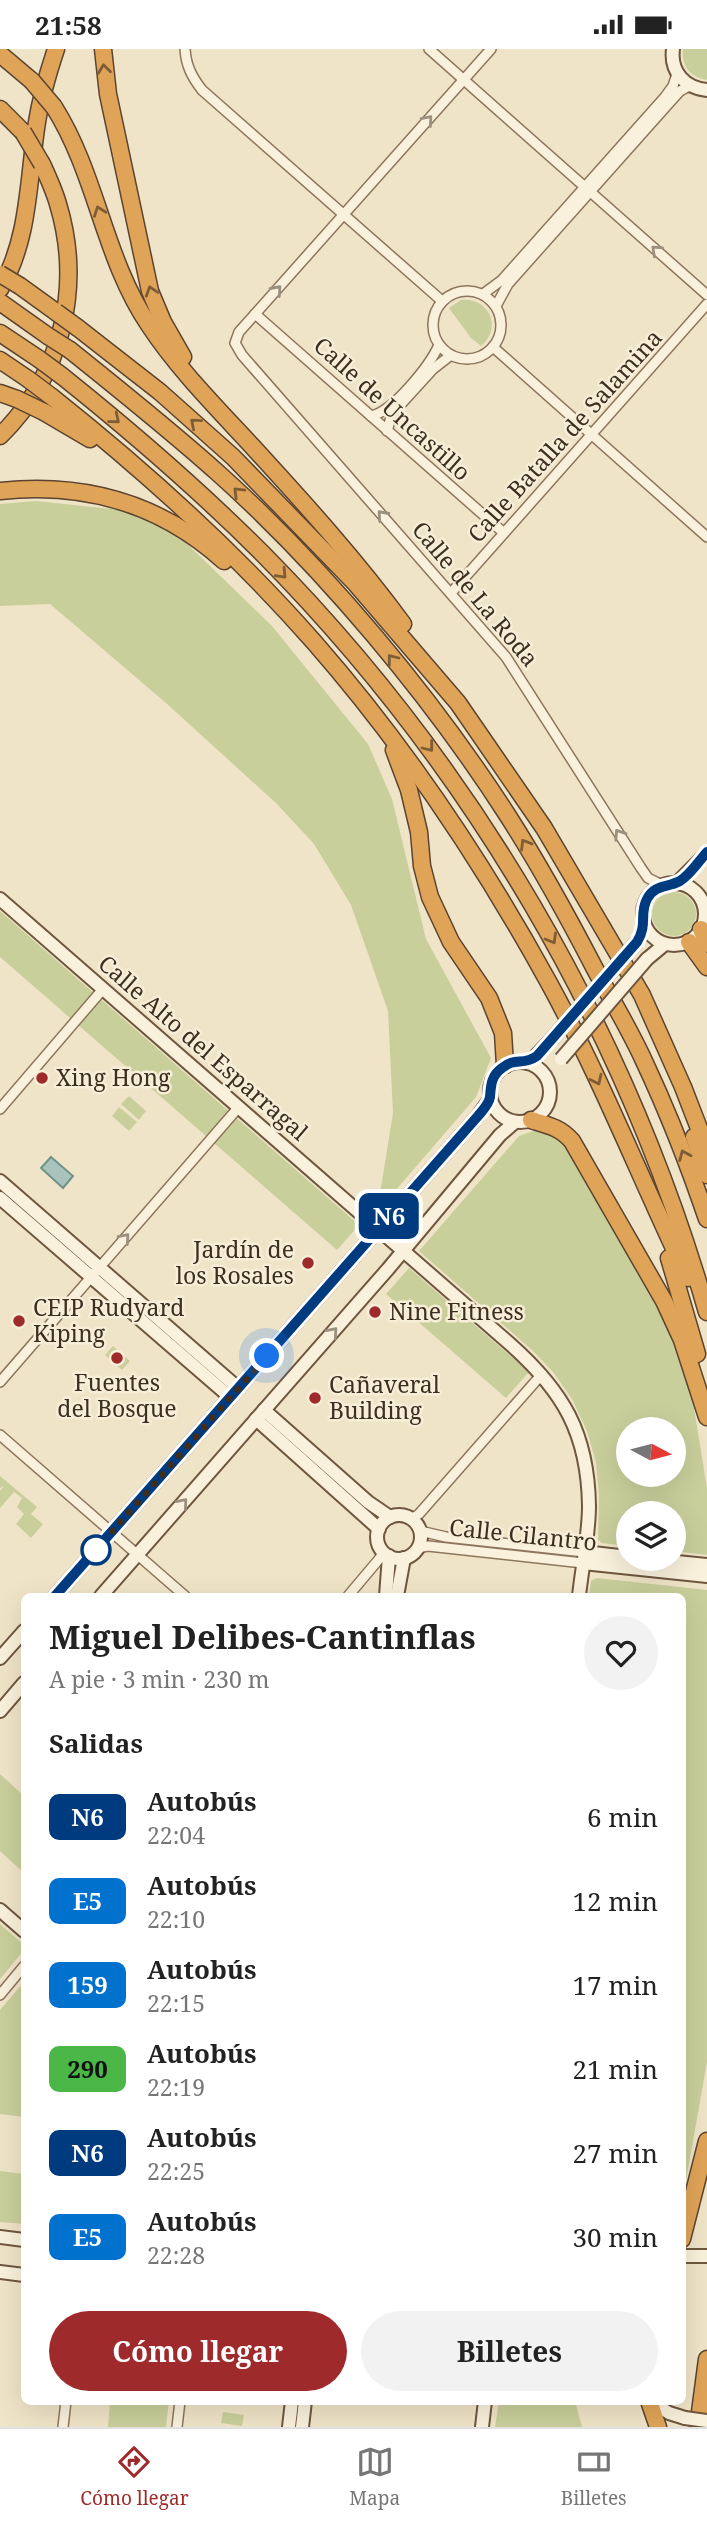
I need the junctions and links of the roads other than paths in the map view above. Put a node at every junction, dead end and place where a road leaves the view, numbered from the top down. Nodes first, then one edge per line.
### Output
1 (56, 49) edge
2 (103, 49) edge
3 (185, 49) edge
4 (429, 49) edge
5 (491, 49) edge
6 (673, 49) edge
7 (0, 54) edge
8 (677, 74) junction
9 (464, 79) junction
10 (689, 86) junction
11 (707, 90) edge
12 (0, 109) edge
13 (588, 189) junction
14 (344, 214) junction
15 (0, 274) edge
16 (0, 289) edge
17 (483, 294) junction
18 (707, 295) edge
19 (442, 301) junction
20 (3, 304) edge
21 (707, 304) edge
22 (496, 306) junction
23 (255, 314) junction
24 (0, 333) edge
25 (439, 345) junction
26 (493, 347) junction
27 (451, 355) junction
28 (0, 360) edge
29 (0, 393) edge
30 (48, 404) junction
31 (371, 416) junction
32 (387, 431) junction
33 (592, 434) junction
34 (0, 436) edge
35 (272, 468) junction
36 (0, 491) edge
37 (504, 533) junction
38 (707, 537) edge
39 (451, 593) junction
40 (313, 641) junction
41 (458, 703) junction
42 (389, 735) junction
43 (707, 852) edge
44 (677, 883) junction
45 (662, 885) junction
46 (0, 899) edge
47 (706, 907) edge
48 (645, 925) junction
49 (605, 932) junction
50 (704, 936) edge
51 (689, 942) junction
52 (665, 944) junction
53 (707, 967) edge
54 (103, 989) junction
55 (528, 1063) junction
56 (505, 1065) junction
57 (548, 1080) junction
58 (683, 1087) junction
59 (490, 1099) junction
60 (238, 1108) junction
61 (0, 1109) edge
62 (523, 1121) junction
63 (707, 1133) edge
64 (707, 1149) edge
65 (707, 1175) edge
66 (641, 1177) junction
67 (0, 1181) edge
68 (0, 1198) edge
69 (707, 1219) edge
70 (378, 1229) junction
71 (402, 1250) junction
72 (95, 1272) junction
73 (706, 1307) edge
74 (542, 1374) junction
75 (0, 1382) edge
76 (707, 1391) edge
77 (234, 1393) junction
78 (260, 1415) junction
79 (707, 1417) edge
80 (0, 1435) edge
81 (390, 1517) junction
82 (411, 1519) junction
83 (379, 1529) junction
84 (420, 1531) junction
85 (113, 1532) junction
86 (417, 1548) junction
87 (386, 1554) junction
88 (138, 1555) junction
89 (616, 1557) edge
90 (404, 1558) junction
91 (583, 1558) junction
92 (686, 1563) edge
93 (707, 1565) edge
94 (707, 1576) edge
95 (58, 1593) edge
96 (104, 1593) edge
97 (182, 1593) edge
98 (351, 1593) edge
99 (386, 1593) edge
100 (398, 1593) edge
101 (579, 1593) edge
102 (21, 1634) edge
103 (0, 1658) edge
104 (21, 1691) edge
105 (0, 1711) edge
106 (0, 1910) edge
107 (21, 1928) edge
108 (21, 1970) edge
109 (0, 1995) edge
110 (707, 2141) edge
111 (686, 2223) edge
112 (0, 2237) edge
113 (21, 2240) edge
114 (686, 2256) edge
115 (707, 2256) edge
116 (0, 2272) edge
117 (21, 2275) edge
118 (707, 2359) edge
119 (66, 2405) edge
120 (180, 2405) edge
121 (292, 2405) edge
122 (305, 2405) edge
123 (485, 2405) edge
124 (651, 2405) edge
125 (656, 2405) edge
126 (707, 2421) edge
127 (691, 2423) edge
128 (63, 2427) edge
129 (177, 2427) edge
130 (289, 2427) edge
131 (302, 2427) edge
132 (482, 2427) edge
133 (658, 2427) edge

1 - 16 highway
35 -> 2 highway
3 - 14 street
4 - 9 street
5 - 9 street
6 - 8 main road
35 -> 7 highway, bridge
8 - 10 main road
8 - 13 street
9 - 13 street
14 -> 9 street
10 - 11 main road
10 - 13 street
12 - 34 highway, bridge
13 - 17 street
18 -> 13 street
13 - 22 street
14 - 19 street
23 -> 14 street
41 -> 15 highway, bridge
17 - 19 street
17 - 22 street
19 - 25 street
69 -> 20 highway, bridge
21 - 33 street, Calle Batalla de Salamina
22 - 26 street
23 - 31 street, Calle de Uncastillo
39 -> 23 street, Calle de La Roda
24 -> 73 highway, bridge
25 - 27 street
25 - 31 street
26 - 27 street
26 - 33 street
27 - 32 street
28 - 30 highway, bridge
29 - 30 highway, bridge
30 - 40 highway
31 - 32 street, Calle de Uncastillo
32 - 37 street, Calle de Uncastillo
33 - 37 street, Calle Batalla de Salamina
33 - 38 street
35 - 41 highway
36 - 40 highway
37 - 39 street, Calle Batalla de Salamina
45 -> 39 street, Calle de La Roda
40 - 42 highway
41 - 49 highway
42 - 56 highway
42 -> 66 highway
43 - 44 main road
44 - 45 main road
44 - 47 main road
45 - 48 main road
46 - 54 main road, Calle Alto del Esparragal
47 - 50 main road
48 - 52 main road
48 - 55 main road, bridge
49 - 58 highway
49 - 65 highway
50 - 51 main road
51 - 52 main road
51 - 53 highway
52 - 57 main road, bridge
54 - 60 main road, Calle Alto del Esparragal
54 - 61 street
55 - 56 main road
55 - 57 main road
56 - 59 main road
57 - 62 main road
58 - 63 highway
58 - 64 highway
59 - 62 main road
59 - 70 main road
60 - 70 main road, Calle Alto del Esparragal
72 -> 60 street
62 - 71 main road
62 - 79 highway
66 - 73 highway
66 - 76 highway
67 - 72 main road
68 - 72 main road
70 - 71 main road, Calle Alto del Esparragal
70 - 77 main road
71 - 74 main road, Calle Alto del Esparragal
78 -> 71 main road
72 - 75 street
72 - 77 main road
74 - 82 street
74 - 91 main road, Calle Alto del Esparragal
77 - 85 main road
78 - 81 main road
78 - 83 main road
88 -> 78 main road
80 - 85 street
81 - 82 main road
81 - 83 main road
82 - 84 main road
83 - 87 main road
84 - 86 main road
84 - 91 street, Calle Cilantro
85 - 88 street
85 - 95 main road
86 - 90 main road
86 - 91 street, Calle Cilantro
87 - 90 main road
87 - 98 street
87 - 99 main road
88 - 96 main road
88 - 97 street
89 - 91 main road, Calle Cilantro
90 - 100 main road
91 - 94 main road, Calle Cilantro
91 - 101 main road, Calle Alto del Esparragal
92 - 93 main road
102 - 103 main road
104 - 105 main road
106 - 107 main road
108 - 109 street
110 - 111 highway
112 - 113 main road
114 - 115 main road
116 - 117 main road
118 - 127 highway
119 - 128 street
120 - 129 street
121 - 130 main road
122 - 131 main road
123 - 132 main road
124 - 133 highway
125 - 127 main road
126 - 127 main road, bridge

